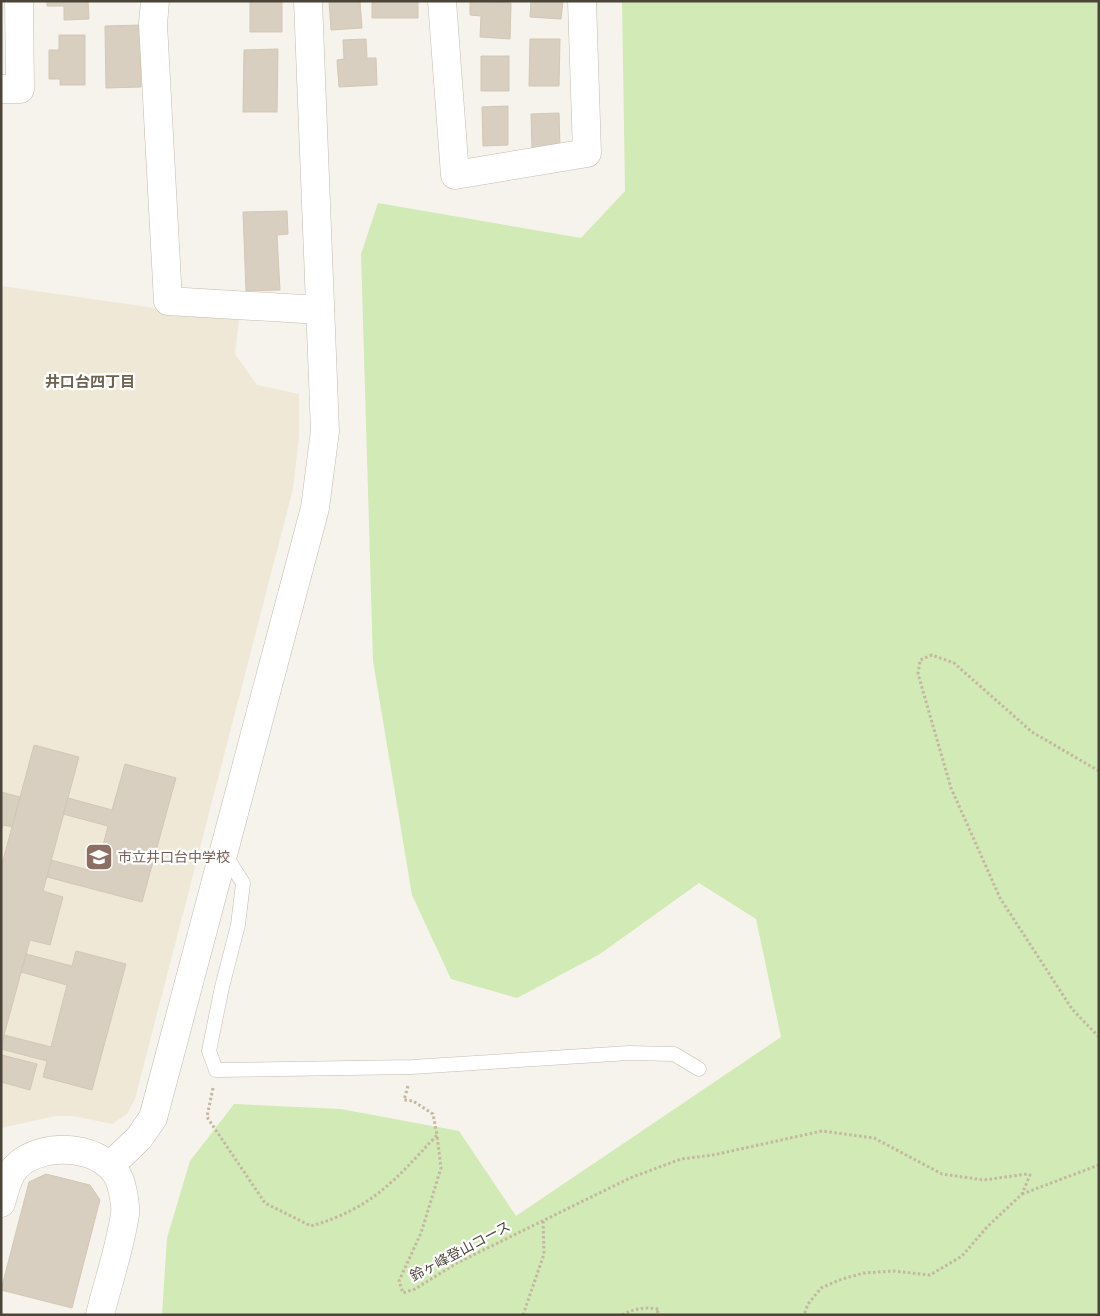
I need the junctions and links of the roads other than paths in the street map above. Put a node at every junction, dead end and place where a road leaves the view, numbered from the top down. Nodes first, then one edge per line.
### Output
1 (19, 1) edge
2 (155, 1) edge
3 (308, 1) edge
4 (442, 1) edge
5 (582, 1) edge
6 (1, 89) edge
7 (320, 310) junction
8 (224, 853) junction
9 (699, 1069) dead end
10 (110, 1166) junction
11 (1, 1203) edge
12 (100, 1315) edge

1 - 6 street
2 - 7 street
3 - 7 street
4 - 5 street
7 - 8 street
8 - 9 lane
8 - 10 street
10 - 11 street
10 - 12 street

